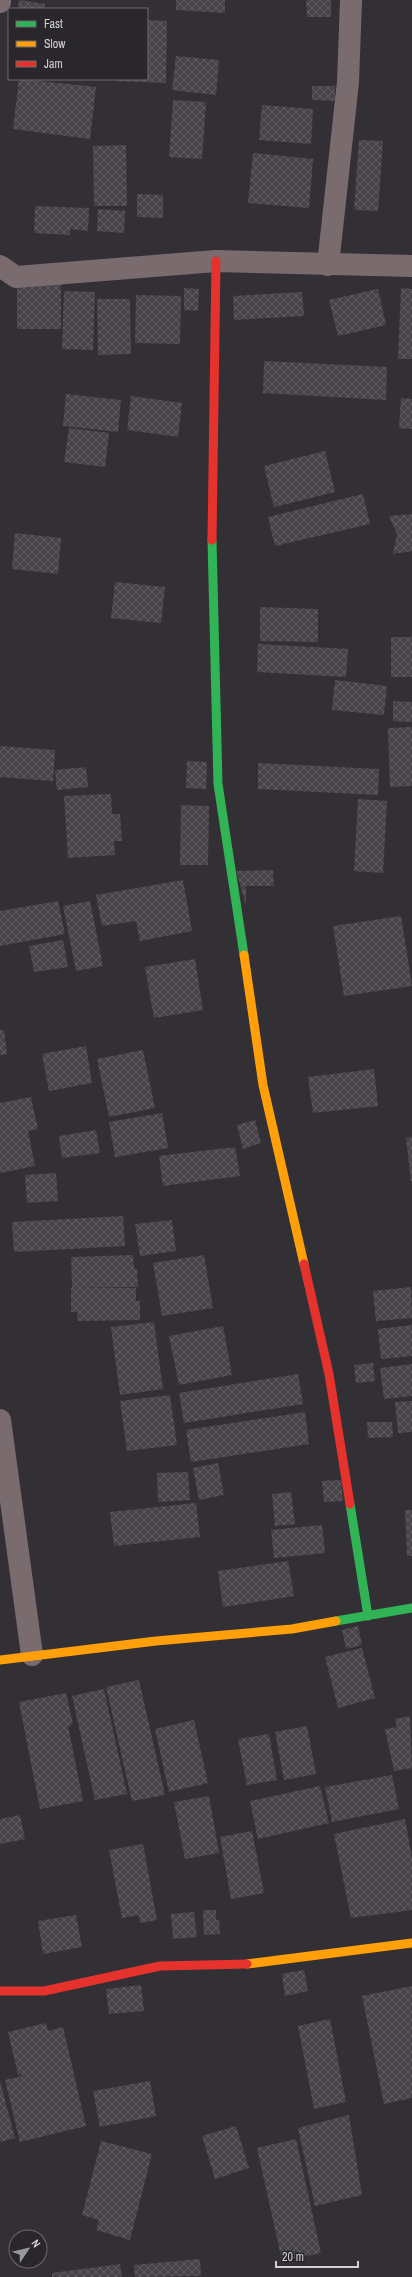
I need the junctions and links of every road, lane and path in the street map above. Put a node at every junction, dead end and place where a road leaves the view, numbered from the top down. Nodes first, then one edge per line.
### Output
1 (351, 0) edge
2 (216, 260) junction
3 (328, 265) junction
4 (0, 266) edge
5 (412, 266) edge
6 (0, 1420) edge
7 (412, 1608) edge
8 (368, 1616) junction
9 (32, 1656) junction
10 (0, 1660) edge
11 (412, 1943) edge
12 (0, 1991) edge

1 - 3 street
2 - 3 street
2 - 4 street
2 - 8 street
3 - 5 street
6 - 9 street
7 - 8 street
8 - 9 street
9 - 10 street
11 - 12 street

